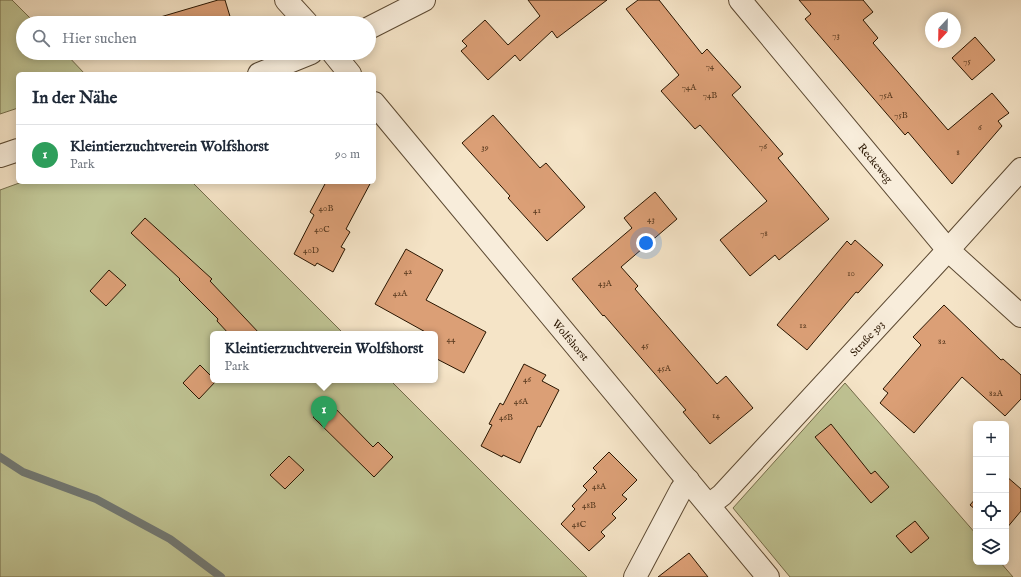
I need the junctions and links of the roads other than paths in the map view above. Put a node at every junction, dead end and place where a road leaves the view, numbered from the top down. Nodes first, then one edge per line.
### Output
1 (286, 0) edge
2 (424, 0) edge
3 (740, 0) edge
4 (301, 16) edge
5 (376, 24) edge
6 (294, 60) edge
7 (339, 60) edge
8 (264, 72) edge
9 (348, 72) edge
10 (376, 105) edge
11 (16, 151) edge
12 (0, 156) edge
13 (1021, 169) edge
14 (948, 250) junction
15 (1021, 316) edge
16 (688, 480) junction
17 (709, 505) junction
18 (635, 577) edge
19 (768, 577) edge

1 - 4 street
2 - 5 street
3 - 14 street, Reckeweg
6 - 8 street
7 - 9 street
10 - 16 street, Wolfshorst
11 - 12 street
13 - 14 street, Straße 393
14 - 15 street, Reckeweg
14 - 17 street, Straße 393
16 - 17 street, Wolfshorst
16 - 18 street
17 - 19 street, Wolfshorst

